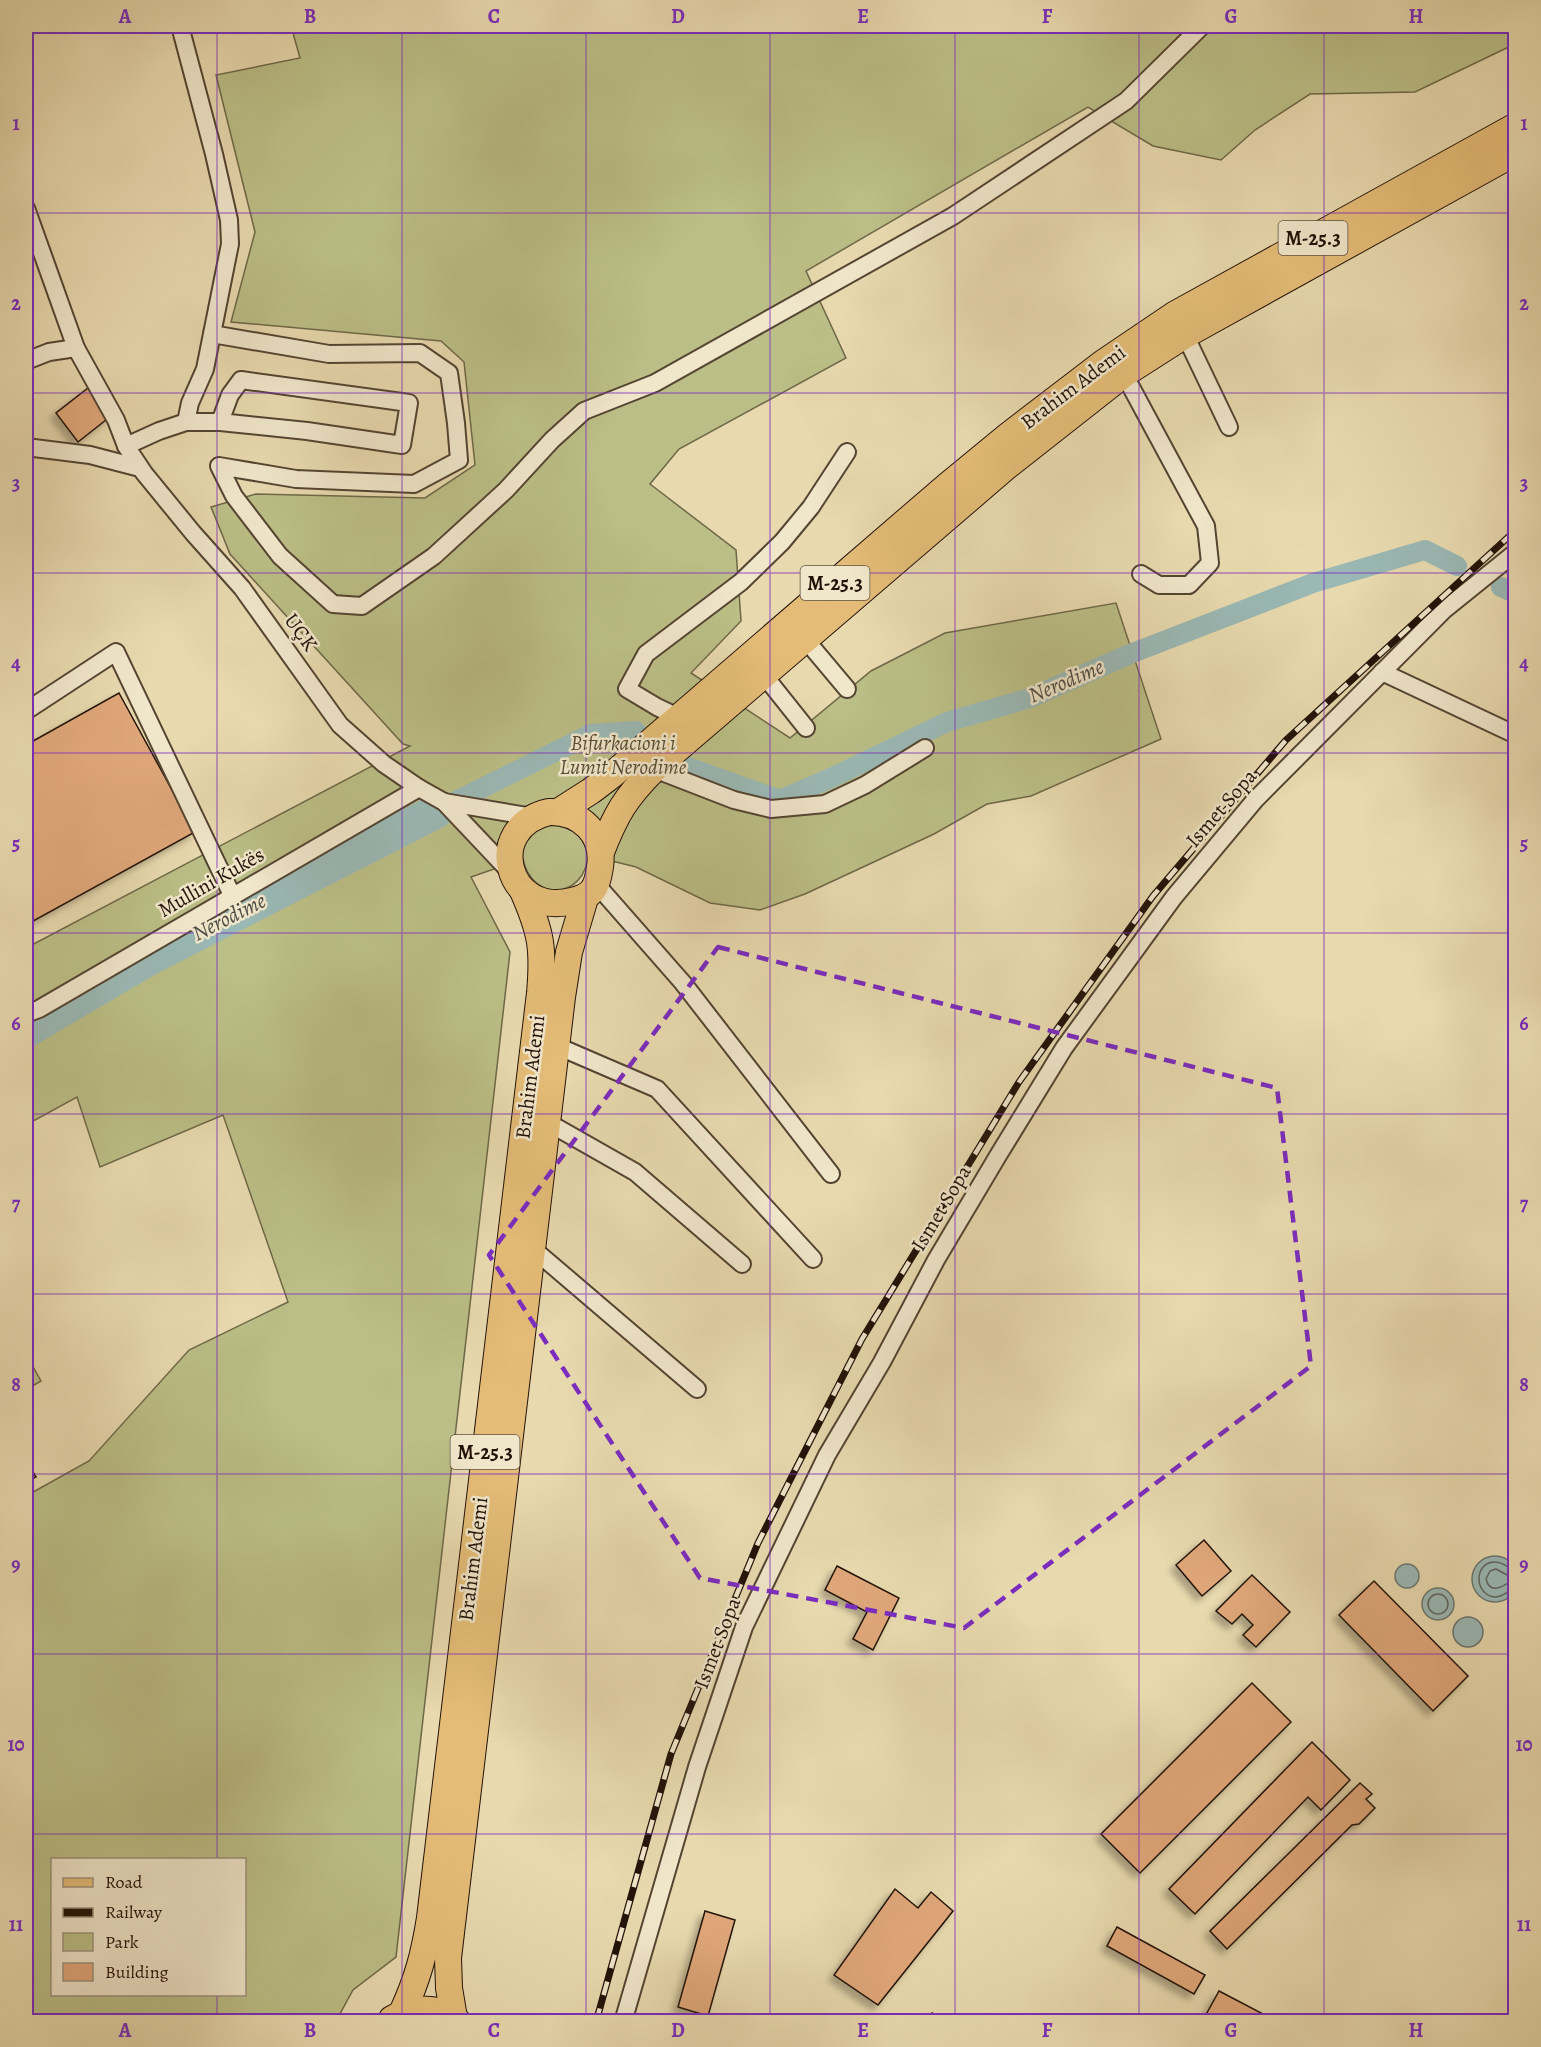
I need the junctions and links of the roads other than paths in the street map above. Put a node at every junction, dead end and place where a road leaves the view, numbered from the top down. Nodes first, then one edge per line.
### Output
1 (180, 26) edge
2 (1202, 26) edge
3 (1515, 130) edge
4 (26, 208) edge
5 (212, 334) junction
6 (1185, 335) junction
7 (76, 348) junction
8 (26, 361) edge
9 (1124, 374) junction
10 (186, 422) junction
11 (220, 422) junction
12 (1228, 427) dead end
13 (126, 446) junction
14 (26, 447) edge
15 (847, 452) dead end
16 (140, 468) junction
17 (1515, 552) edge
18 (1141, 574) dead end
19 (805, 639) junction
20 (1382, 672) junction
21 (763, 674) junction
22 (847, 689) dead end
23 (26, 711) edge
24 (678, 717) junction
25 (806, 728) dead end
26 (1515, 735) edge
27 (925, 748) dead end
28 (654, 769) junction
29 (419, 788) junction
30 (444, 802) junction
31 (558, 812) junction
32 (533, 818) junction
33 (601, 852) junction
34 (517, 882) junction
35 (591, 892) junction
36 (232, 895) junction
37 (26, 1014) edge
38 (557, 1046) junction
39 (547, 1122) junction
40 (831, 1174) dead end
41 (532, 1248) junction
42 (813, 1259) dead end
43 (742, 1264) dead end
44 (697, 1389) dead end
45 (395, 2017) edge
46 (456, 2020) edge
47 (623, 2022) edge

1 - 5 street
2 - 5 street
3 - 6 main road, Brahim Ademi / M-25.3
3 - 24 main road, Brahim Ademi / M-25.3
4 - 7 street, UÇK
5 - 10 street
6 - 9 main road, Brahim Ademi / M-25.3
6 - 12 street
7 - 8 street
7 - 13 street, UÇK
9 - 18 street, Brahim Ademi
9 - 19 main road, Brahim Ademi / M-25.3
10 - 11 street
10 - 13 street
11 - 11 street
13 - 16 street, UÇK
14 - 16 street
15 - 24 street
16 - 29 street, UÇK
17 - 20 street, Ismet Sopa
19 - 21 main road, Brahim Ademi / M-25.3
19 - 22 street
20 - 26 street
20 - 47 street, Ismet Sopa
21 - 25 street
21 - 28 main road, Brahim Ademi / M-25.3
23 - 36 street
24 - 31 main road, Brahim Ademi / M-25.3
27 - 28 street
28 - 33 main road, Brahim Ademi / M-25.3
29 - 30 street, UÇK
29 - 36 street, Mullini Kukës
30 - 32 street, UÇK
30 - 34 street, UÇK
31 - 32 main road, Brahim Ademi / M-25.3
31 - 33 main road
32 - 34 main road, Brahim Ademi / M-25.3
33 - 35 main road, Brahim Ademi / M-25.3
34 - 35 main road
34 - 45 main road, Brahim Ademi / M-25.3
35 - 38 main road, Brahim Ademi / M-25.3
35 - 40 street
36 - 37 street, Mullini Kukës
38 - 39 main road, Brahim Ademi / M-25.3
38 - 42 street, Brahim Ademi
39 - 41 main road, Brahim Ademi / M-25.3
39 - 43 street, Brahim Ademi
41 - 44 street
41 - 46 main road, Brahim Ademi / M-25.3
45 - 46 main road, Brahim Ademi / M-25.3

